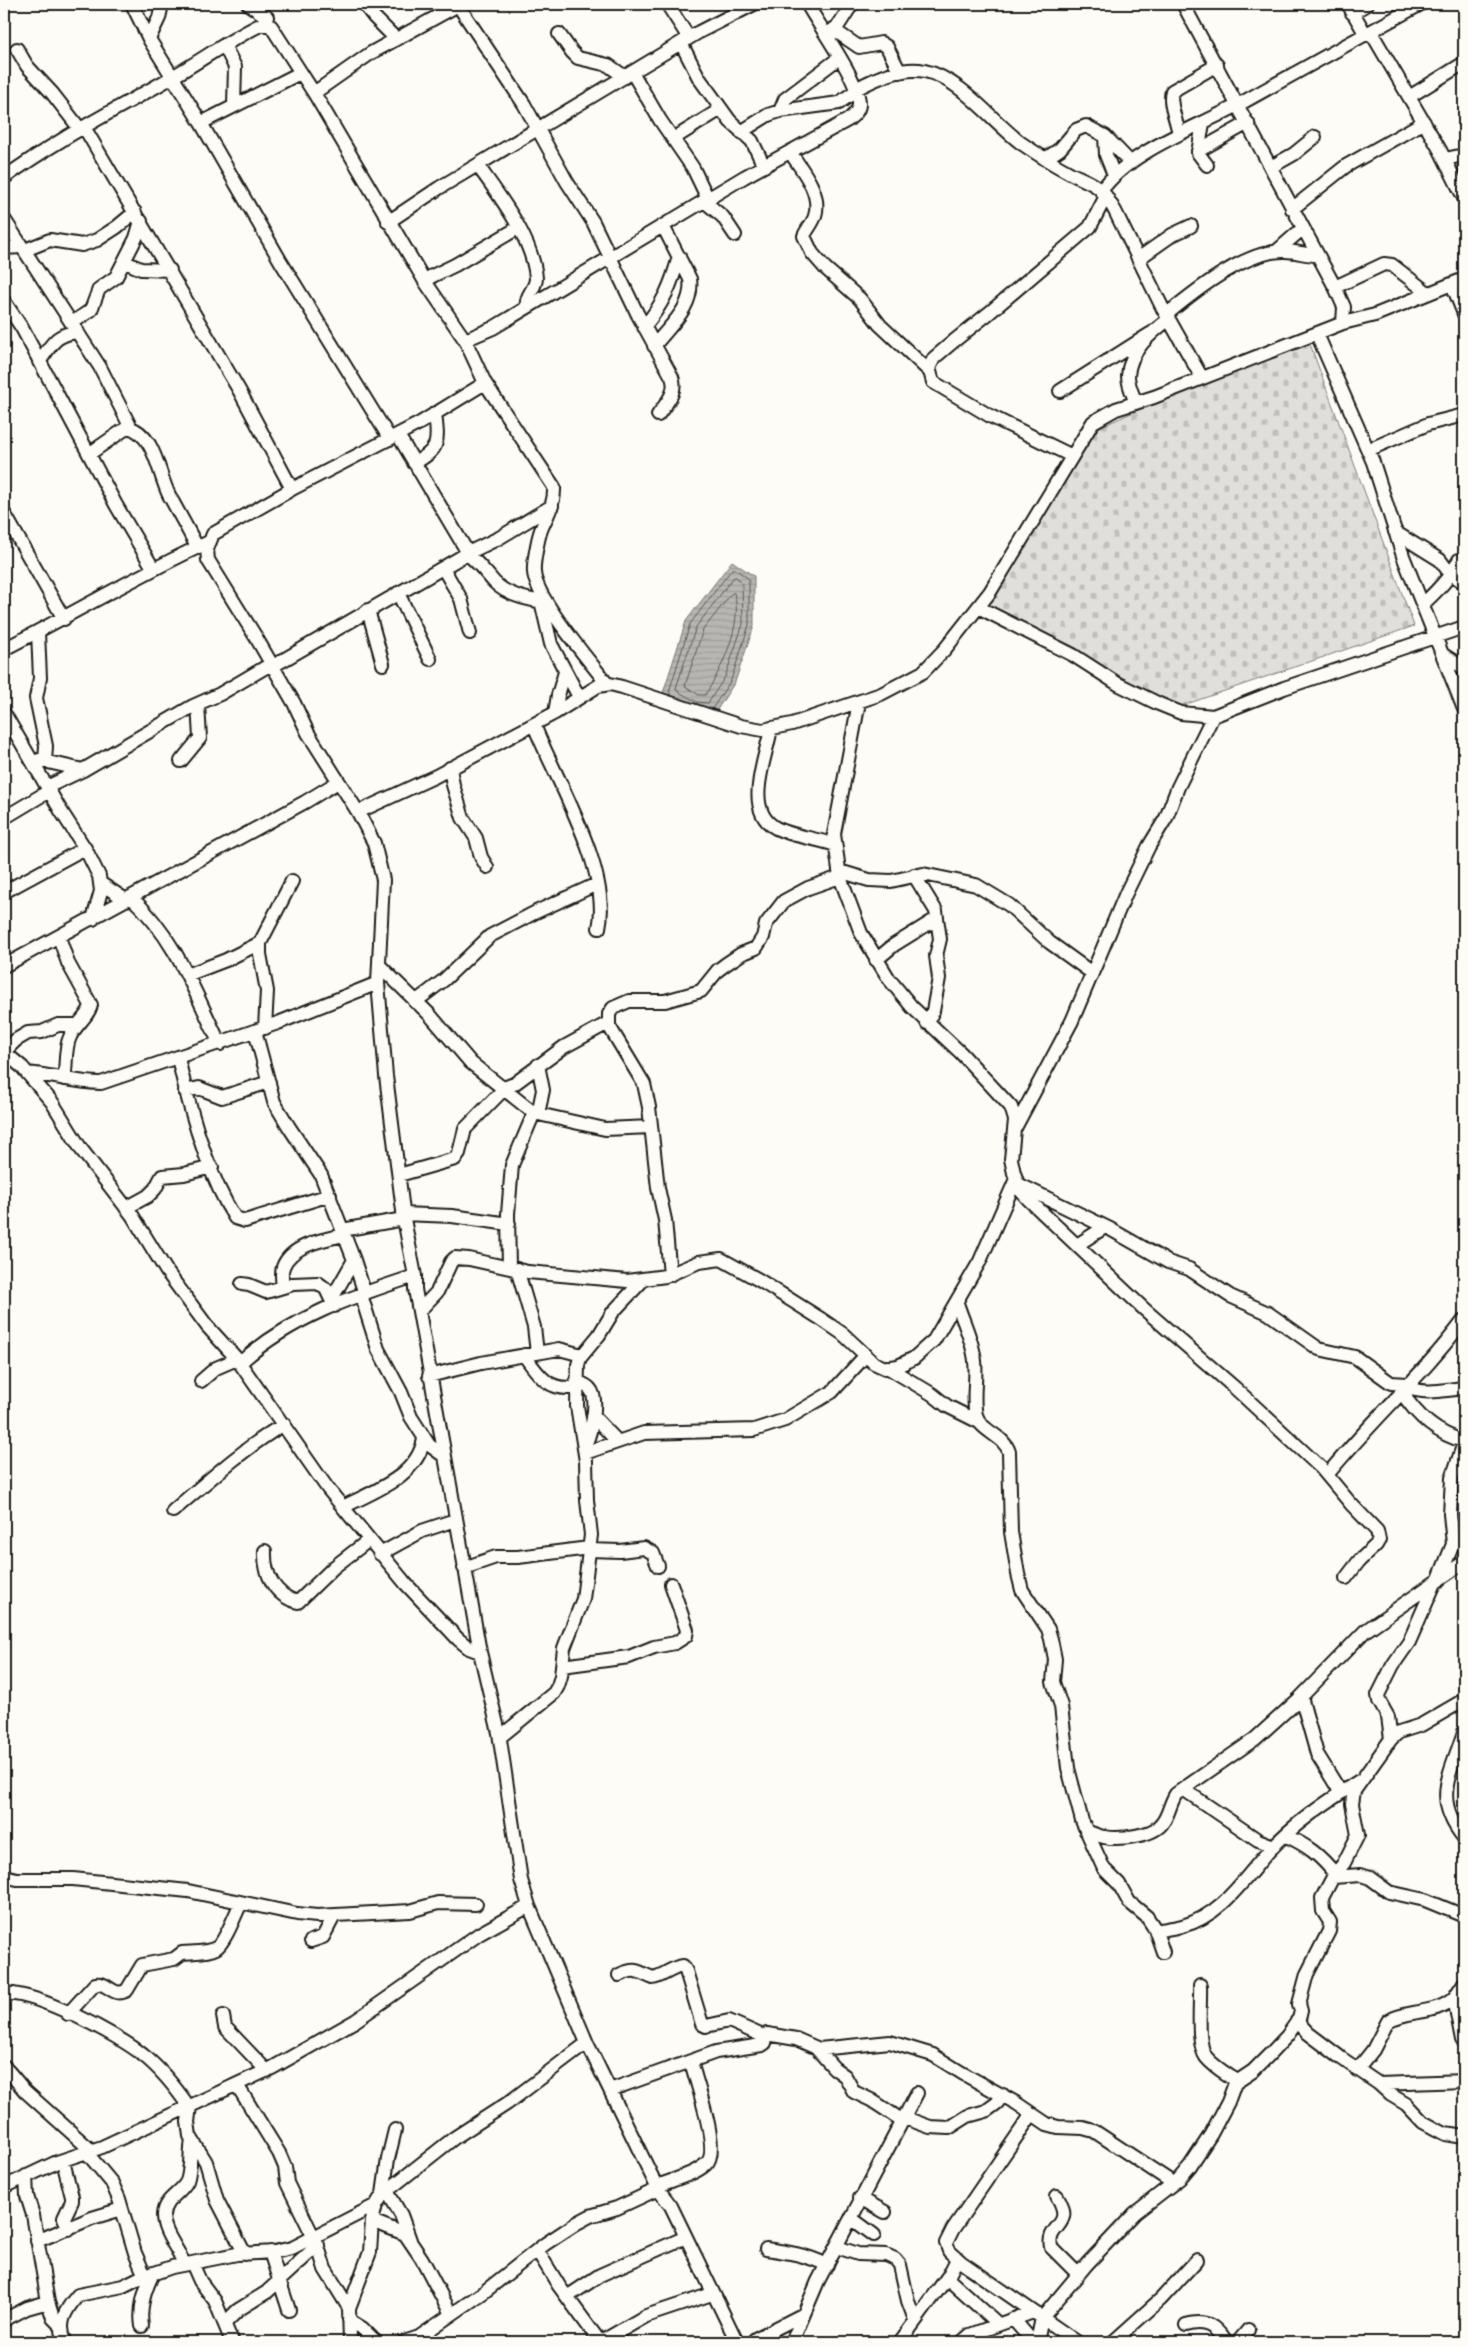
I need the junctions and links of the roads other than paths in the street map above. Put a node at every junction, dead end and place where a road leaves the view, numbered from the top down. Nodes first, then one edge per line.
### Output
1 (132, 4) edge
2 (162, 4) edge
3 (248, 4) edge
4 (267, 4) edge
5 (364, 4) edge
6 (459, 4) edge
7 (667, 4) edge
8 (754, 4) edge
9 (807, 4) edge
10 (852, 4) edge
11 (1183, 4) edge
12 (1367, 4) edge
13 (1421, 4) edge
14 (1350, 8) edge
15 (267, 20) junction
16 (829, 32) junction
17 (1368, 33) junction
18 (558, 34) dead end
19 (149, 38) junction
20 (396, 39) junction
21 (685, 40) junction
22 (224, 45) junction
23 (17, 49) dead end
24 (839, 58) junction
25 (1464, 63) edge
26 (1216, 65) junction
27 (900, 72) junction
28 (300, 73) junction
29 (628, 74) junction
30 (174, 76) junction
31 (857, 90) junction
32 (314, 93) junction
33 (1409, 97) junction
34 (1238, 105) junction
35 (234, 106) junction
36 (721, 109) junction
37 (780, 110) junction
38 (201, 122) junction
39 (1424, 122) junction
40 (1203, 123) junction
41 (1248, 123) junction
42 (82, 128) junction
43 (537, 130) junction
44 (741, 132) junction
45 (1179, 134) junction
46 (1105, 136) junction
47 (1315, 137) dead end
48 (673, 138) junction
49 (1198, 151) junction
50 (790, 152) junction
51 (1464, 154) edge
52 (1045, 159) junction
53 (1445, 159) junction
54 (1131, 163) junction
55 (1207, 165) dead end
56 (478, 166) junction
57 (764, 166) junction
58 (1271, 167) junction
59 (1114, 175) junction
60 (4, 178) edge
61 (1103, 193) junction
62 (1464, 198) edge
63 (706, 200) junction
64 (1292, 209) junction
65 (138, 216) junction
66 (4, 220) edge
67 (388, 222) junction
68 (663, 226) junction
69 (1191, 226) dead end
70 (518, 228) junction
71 (1302, 229) junction
72 (735, 234) dead end
73 (4, 248) edge
74 (24, 249) junction
75 (1277, 251) junction
76 (1316, 255) junction
77 (679, 256) junction
78 (609, 258) junction
79 (1138, 259) junction
80 (125, 262) junction
81 (170, 270) junction
82 (1464, 279) edge
83 (424, 280) junction
84 (1452, 284) junction
85 (1334, 288) junction
86 (1428, 292) junction
87 (4, 301) edge
88 (527, 306) junction
89 (1464, 314) edge
90 (1168, 317) junction
91 (1343, 323) junction
92 (644, 326) junction
93 (75, 327) junction
94 (1150, 334) junction
95 (1317, 334) junction
96 (465, 340) junction
97 (654, 346) junction
98 (38, 362) junction
99 (929, 371) junction
100 (1202, 378) junction
101 (485, 383) junction
102 (1060, 391) dead end
103 (1136, 403) junction
104 (435, 413) junction
105 (658, 415) dead end
106 (1464, 415) edge
107 (131, 428) junction
108 (394, 437) junction
109 (1368, 450) junction
110 (89, 454) junction
111 (1072, 456) junction
112 (414, 463) junction
113 (292, 489) junction
114 (552, 506) junction
115 (4, 513) edge
116 (1395, 532) junction
117 (203, 544) junction
118 (468, 553) junction
119 (1438, 559) junction
120 (1462, 559) edge
121 (154, 568) junction
122 (443, 568) junction
123 (1451, 574) junction
124 (1464, 583) edge
125 (398, 593) junction
126 (543, 601) junction
127 (1423, 604) junction
128 (978, 607) junction
129 (368, 610) junction
130 (64, 619) junction
131 (1464, 627) edge
132 (38, 632) junction
133 (470, 633) dead end
134 (1436, 638) junction
135 (4, 650) edge
136 (1442, 654) junction
137 (430, 659) dead end
138 (383, 664) dead end
139 (272, 665) junction
140 (1464, 668) edge
141 (565, 672) junction
142 (607, 684) junction
143 (579, 697) junction
144 (860, 702) junction
145 (198, 704) junction
146 (1464, 709) edge
147 (4, 713) edge
148 (555, 714) junction
149 (1213, 716) junction
150 (534, 725) junction
151 (771, 728) junction
152 (29, 757) junction
153 (181, 761) dead end
154 (46, 762) junction
155 (450, 768) junction
156 (83, 770) junction
157 (338, 782) junction
158 (46, 786) junction
159 (358, 812) junction
160 (4, 818) edge
161 (835, 845) junction
162 (85, 848) junction
163 (487, 867) dead end
164 (840, 874) junction
165 (914, 875) junction
166 (292, 881) dead end
167 (100, 884) junction
168 (597, 884) junction
169 (4, 892) edge
170 (128, 899) junction
171 (93, 918) junction
172 (936, 919) junction
173 (599, 928) dead end
174 (59, 937) junction
175 (260, 943) junction
176 (876, 960) junction
177 (379, 965) junction
178 (4, 966) edge
179 (1092, 973) junction
180 (187, 975) junction
181 (378, 983) junction
182 (415, 1002) junction
183 (608, 1023) junction
184 (928, 1023) junction
185 (76, 1025) junction
186 (260, 1029) junction
187 (220, 1044) junction
188 (4, 1052) edge
189 (178, 1058) junction
190 (538, 1065) junction
191 (27, 1073) junction
192 (64, 1079) junction
193 (269, 1082) junction
194 (502, 1089) junction
195 (185, 1091) junction
196 (536, 1114) junction
197 (651, 1127) junction
198 (1014, 1130) junction
199 (212, 1168) junction
200 (399, 1175) junction
201 (1017, 1182) junction
202 (330, 1195) junction
203 (126, 1208) junction
204 (404, 1217) junction
205 (508, 1224) junction
206 (1105, 1227) junction
207 (343, 1232) junction
208 (1077, 1245) junction
209 (354, 1260) junction
210 (513, 1268) junction
211 (670, 1275) junction
212 (415, 1276) junction
213 (643, 1280) junction
214 (342, 1282) junction
215 (242, 1284) dead end
216 (322, 1284) junction
217 (283, 1286) junction
218 (362, 1291) junction
219 (333, 1303) junction
220 (957, 1303) junction
221 (419, 1311) junction
222 (1464, 1320) edge
223 (538, 1352) junction
224 (524, 1355) junction
225 (582, 1355) junction
226 (866, 1355) junction
227 (239, 1361) junction
228 (887, 1368) junction
229 (429, 1376) junction
230 (201, 1381) dead end
231 (576, 1384) junction
232 (1405, 1388) junction
233 (1464, 1388) edge
234 (593, 1416) junction
235 (981, 1423) junction
236 (284, 1424) junction
237 (424, 1439) junction
238 (617, 1442) junction
239 (1464, 1442) edge
240 (584, 1450) junction
241 (444, 1456) junction
242 (1327, 1474) junction
243 (343, 1508) junction
244 (172, 1510) dead end
245 (456, 1520) junction
246 (369, 1540) junction
247 (589, 1549) junction
248 (265, 1551) dead end
249 (380, 1554) junction
250 (1464, 1562) edge
251 (658, 1566) dead end
252 (464, 1568) junction
253 (1346, 1578) dead end
254 (1436, 1581) junction
255 (671, 1584) dead end
256 (480, 1652) junction
257 (562, 1666) junction
258 (1301, 1697) junction
259 (1464, 1700) edge
260 (1464, 1732) edge
261 (500, 1737) junction
262 (1391, 1739) junction
263 (1364, 1778) junction
264 (1183, 1789) junction
265 (1341, 1793) junction
266 (1086, 1831) junction
267 (1286, 1836) junction
268 (1464, 1838) edge
269 (1274, 1846) junction
270 (1319, 1855) junction
271 (1345, 1862) junction
272 (4, 1876) edge
273 (1334, 1876) junction
274 (1363, 1876) junction
275 (240, 1903) junction
276 (476, 1904) dead end
277 (529, 1906) junction
278 (334, 1916) junction
279 (1464, 1916) edge
280 (1156, 1931) junction
281 (311, 1941) dead end
282 (1163, 1952) dead end
283 (619, 1975) dead end
284 (1464, 1983) edge
285 (1200, 1985) dead end
286 (4, 1994) edge
287 (1457, 2003) edge
288 (68, 2014) junction
289 (223, 2016) dead end
290 (1297, 2021) junction
291 (765, 2036) junction
292 (1462, 2040) dead end
293 (587, 2043) junction
294 (816, 2048) junction
295 (690, 2061) junction
296 (4, 2066) edge
297 (1358, 2070) junction
298 (267, 2071) junction
299 (1464, 2081) edge
300 (1235, 2083) junction
301 (1379, 2084) junction
302 (237, 2085) junction
303 (610, 2090) junction
304 (917, 2093) dead end
305 (1003, 2095) junction
306 (190, 2107) junction
307 (1032, 2114) junction
308 (904, 2120) junction
309 (395, 2130) dead end
310 (1464, 2137) edge
311 (192, 2138) junction
312 (90, 2152) junction
313 (63, 2161) junction
314 (26, 2176) junction
315 (1173, 2183) junction
316 (4, 2187) edge
317 (658, 2187) junction
318 (385, 2193) junction
319 (1057, 2196) dead end
320 (860, 2198) junction
321 (376, 2206) junction
322 (122, 2209) junction
323 (885, 2212) dead end
324 (851, 2218) junction
325 (372, 2220) junction
326 (69, 2229) junction
327 (874, 2235) dead end
328 (686, 2238) junction
329 (316, 2240) junction
330 (36, 2241) junction
331 (411, 2243) junction
332 (837, 2247) junction
333 (766, 2249) dead end
334 (537, 2250) junction
335 (270, 2252) junction
336 (245, 2254) junction
337 (957, 2259) junction
338 (1197, 2260) dead end
339 (188, 2264) junction
340 (827, 2265) junction
341 (1078, 2274) junction
342 (149, 2275) junction
343 (947, 2278) junction
344 (278, 2279) junction
345 (712, 2294) junction
346 (567, 2298) junction
347 (48, 2301) junction
348 (73, 2301) junction
349 (289, 2310) dead end
350 (349, 2314) junction
351 (451, 2314) junction
352 (804, 2314) junction
353 (1038, 2315) junction
354 (1013, 2319) junction
355 (4, 2320) edge
356 (915, 2320) junction
357 (225, 2323) junction
358 (998, 2324) junction
359 (1186, 2325) dead end
360 (142, 2326) dead end
361 (62, 2327) junction
362 (1248, 2330) dead end
363 (735, 2338) edge
364 (757, 2340) edge
365 (66, 2342) edge
366 (232, 2342) edge
367 (350, 2342) edge
368 (376, 2342) edge
369 (404, 2342) edge
370 (600, 2342) edge
371 (792, 2342) edge
372 (900, 2342) edge
373 (962, 2342) edge
374 (1033, 2342) edge
375 (1037, 2342) edge
376 (1077, 2342) edge
377 (1113, 2342) edge
378 (1226, 2342) edge
379 (1238, 2342) edge

1 - 19 street
2 - 19 street
3 - 15 street
4 - 15 street
5 - 20 street
6 - 20 street
6 - 43 street
7 - 21 street
8 - 21 street
9 - 16 street
10 - 16 street
11 - 26 street
12 - 14 street
13 - 17 street
14 - 17 street
15 - 22 street
15 - 28 street
16 - 24 street
16 - 27 street
17 - 33 street
17 - 34 street
18 - 29 street
19 - 30 street
20 - 32 street
21 - 29 street
21 - 36 street
22 - 30 street
22 - 35 street
23 - 42 street
24 - 31 street
24 - 37 street
25 - 33 street
26 - 34 street
26 - 45 street
27 - 31 street
27 - 52 street
28 - 32 street
28 - 35 street
29 - 43 street
29 - 48 street
30 - 38 street
30 - 42 street
31 - 37 street
31 - 50 street
32 - 67 street
33 - 39 street
34 - 40 street
34 - 41 street
35 - 38 street
36 - 44 street
36 - 48 street
37 - 44 street
38 - 108 street
39 - 53 street
39 - 64 street
40 - 45 street
40 - 49 street
41 - 49 street
41 - 58 street
42 - 60 street
42 - 65 street
43 - 56 street
43 - 78 street
44 - 57 street
45 - 54 street
46 - 52 street
46 - 54 street
46 - 59 street
47 - 58 street
48 - 63 street
49 - 55 street
50 - 57 street
50 - 99 street
51 - 53 street
52 - 61 street
53 - 62 street
54 - 59 street
56 - 67 street
56 - 70 street
57 - 63 street
58 - 64 street
59 - 61 street
61 - 79 street
61 - 99 street
63 - 68 street
63 - 72 street
64 - 71 street
65 - 74 street
65 - 80 street
65 - 81 street
66 - 74 street
67 - 83 street
68 - 77 street
68 - 78 street
69 - 79 street
70 - 83 street
70 - 88 street
71 - 75 street
71 - 76 street
73 - 74 street
74 - 93 street
75 - 76 street
75 - 90 street
76 - 85 street
77 - 92 street
77 - 97 street
78 - 88 street
78 - 92 street
79 - 90 street
80 - 81 street
80 - 93 street
81 - 113 street
82 - 84 street
83 - 96 street
84 - 86 street
84 - 89 street
85 - 86 street
85 - 91 street
86 - 91 street
87 - 98 street
88 - 96 street
90 - 94 street
90 - 100 street
91 - 95 street
92 - 97 street
93 - 98 street
93 - 107 street
94 - 102 street
94 - 103 street
95 - 100 street
95 - 109 street
96 - 101 street
97 - 105 street
98 - 110 street
99 - 111 street
100 - 103 street
101 - 104 street
101 - 114 street
103 - 111 street
104 - 108 street
104 - 112 street
106 - 109 street
107 - 110 street
107 - 117 street
108 - 112 street
108 - 113 street
109 - 116 street
110 - 121 street
111 - 128 street
112 - 118 street
113 - 117 street
114 - 118 street
114 - 126 street
115 - 130 street
116 - 119 street
116 - 127 street
117 - 121 street
117 - 139 street
118 - 122 street
118 - 126 street
119 - 120 street
119 - 123 street
120 - 123 street
121 - 130 street
122 - 125 street
122 - 133 street
123 - 124 street
123 - 127 street
125 - 129 street
125 - 137 street
126 - 141 street
126 - 142 street
127 - 134 street
128 - 144 street
128 - 149 street
129 - 138 street
129 - 139 street
130 - 132 street
131 - 134 street
132 - 135 street
132 - 154 street
134 - 136 street
134 - 149 street
136 - 140 street
136 - 146 street
139 - 145 street
139 - 157 street
141 - 143 street
141 - 148 street
142 - 143 street
142 - 151 street
143 - 148 street
144 - 151 street
144 - 161 street
145 - 153 street
145 - 156 street
147 - 152 street
148 - 150 street
149 - 179 street
150 - 155 street
150 - 168 street
151 - 161 street
152 - 154 street
152 - 158 street
154 - 156 street
154 - 158 street
155 - 159 street
155 - 163 street
156 - 158 street
157 - 159 street
157 - 170 street
158 - 160 street
158 - 162 street
159 - 177 street
161 - 164 street
162 - 167 street
162 - 169 street
164 - 165 street
164 - 176 street
164 - 183 street
165 - 172 street
165 - 179 street
166 - 175 street
167 - 170 street
167 - 171 street
168 - 173 street
168 - 182 street
170 - 171 street
170 - 180 street
171 - 174 street
172 - 176 street
172 - 184 street
174 - 178 street
174 - 185 street
175 - 180 street
175 - 186 street
176 - 184 street
177 - 181 street
177 - 182 street
179 - 198 street
180 - 187 street
181 - 186 street
181 - 200 street
182 - 194 street
183 - 190 street
183 - 197 street
184 - 198 street
185 - 188 street
185 - 192 street
186 - 187 street
186 - 193 street
187 - 189 street
188 - 191 street
189 - 192 street
189 - 195 street
190 - 194 street
190 - 196 street
191 - 192 street
191 - 203 street
193 - 195 street
193 - 202 street
194 - 196 street
194 - 200 street
195 - 199 street
196 - 197 street
196 - 205 street
197 - 211 street
198 - 201 street
199 - 202 street
199 - 203 street
200 - 204 street
201 - 206 street
201 - 208 street
201 - 220 street
202 - 207 street
203 - 227 street
204 - 205 street
204 - 207 street
204 - 212 street
205 - 210 street
206 - 208 street
206 - 232 street
207 - 209 street
207 - 217 street
208 - 242 street
209 - 214 street
209 - 218 street
210 - 213 street
210 - 221 street
210 - 223 street
211 - 213 street
211 - 226 street
212 - 218 street
212 - 221 street
213 - 225 street
214 - 216 street
214 - 218 street
214 - 219 street
215 - 217 street
216 - 217 street
216 - 219 street
218 - 219 street
218 - 237 street
219 - 227 street
220 - 228 street
220 - 235 street
221 - 229 street
222 - 232 street
223 - 224 street
223 - 225 street
224 - 229 street
224 - 231 street
225 - 231 street
226 - 228 street
226 - 238 street
227 - 230 street
227 - 236 street
228 - 235 street
229 - 241 street
231 - 234 street
231 - 240 street
232 - 233 street
232 - 239 street
232 - 242 street
234 - 238 street
234 - 240 street
235 - 266 street
236 - 243 street
236 - 244 street
237 - 241 street
237 - 243 street
238 - 240 street
239 - 254 street
240 - 247 street
241 - 245 street
242 - 253 street
243 - 246 street
245 - 249 street
245 - 252 street
246 - 248 street
246 - 249 street
247 - 251 street
247 - 252 street
247 - 257 street
249 - 256 street
250 - 254 street
252 - 256 street
254 - 258 street
254 - 262 street
255 - 257 street
256 - 261 street
257 - 261 street
258 - 264 street
258 - 265 street
259 - 262 street
260 - 268 street
261 - 277 street
262 - 263 street
263 - 265 street
263 - 271 street
264 - 266 street
264 - 269 street
265 - 267 street
266 - 280 street
267 - 269 street
267 - 270 street
269 - 280 street
270 - 271 street
270 - 273 street
271 - 273 street
271 - 274 street
272 - 275 street
273 - 274 street
273 - 290 street
274 - 279 street
275 - 278 street
275 - 288 street
276 - 278 street
277 - 293 street
277 - 298 street
278 - 281 street
280 - 282 street
283 - 291 street
284 - 287 street
285 - 300 street
286 - 288 street
287 - 292 street
287 - 297 street
288 - 306 street
289 - 298 street
290 - 297 street
290 - 300 street
291 - 294 street
291 - 295 street
293 - 303 street
293 - 318 street
294 - 305 street
294 - 308 street
295 - 303 street
295 - 317 street
296 - 312 street
297 - 301 street
298 - 302 street
299 - 301 street
300 - 315 street
301 - 310 street
302 - 306 street
302 - 329 street
303 - 317 street
304 - 308 street
305 - 307 street
305 - 308 street
306 - 311 street
306 - 312 street
307 - 315 street
307 - 337 street
308 - 320 street
309 - 318 street
311 - 336 street
311 - 339 street
312 - 313 street
312 - 322 street
313 - 314 street
313 - 326 street
314 - 316 street
314 - 330 street
315 - 341 street
317 - 328 street
317 - 334 street
318 - 321 street
318 - 331 street
319 - 341 street
320 - 323 street
320 - 324 street
321 - 325 street
321 - 329 street
322 - 326 street
322 - 342 street
324 - 327 street
324 - 332 street
325 - 331 street
325 - 350 street
326 - 330 street
328 - 345 street
328 - 346 street
329 - 335 street
329 - 344 street
329 - 350 street
330 - 347 street
331 - 351 street
332 - 340 street
332 - 356 street
333 - 340 street
334 - 346 street
334 - 351 street
335 - 336 street
335 - 344 street
336 - 339 street
337 - 343 street
337 - 353 street
338 - 377 street
339 - 342 street
339 - 357 street
340 - 352 street
341 - 353 street
342 - 348 street
342 - 360 street
343 - 356 street
343 - 358 street
344 - 349 street
344 - 357 street
345 - 363 street
345 - 370 street
346 - 370 street
347 - 348 street
347 - 355 street
347 - 361 street
348 - 361 street
350 - 367 street
350 - 368 street
351 - 369 street
352 - 364 street
352 - 371 street
353 - 354 street
353 - 375 street
353 - 376 street
354 - 358 street
354 - 374 street
356 - 372 street
357 - 366 street
358 - 373 street
359 - 378 street
361 - 365 street
362 - 379 street
363 - 364 street

